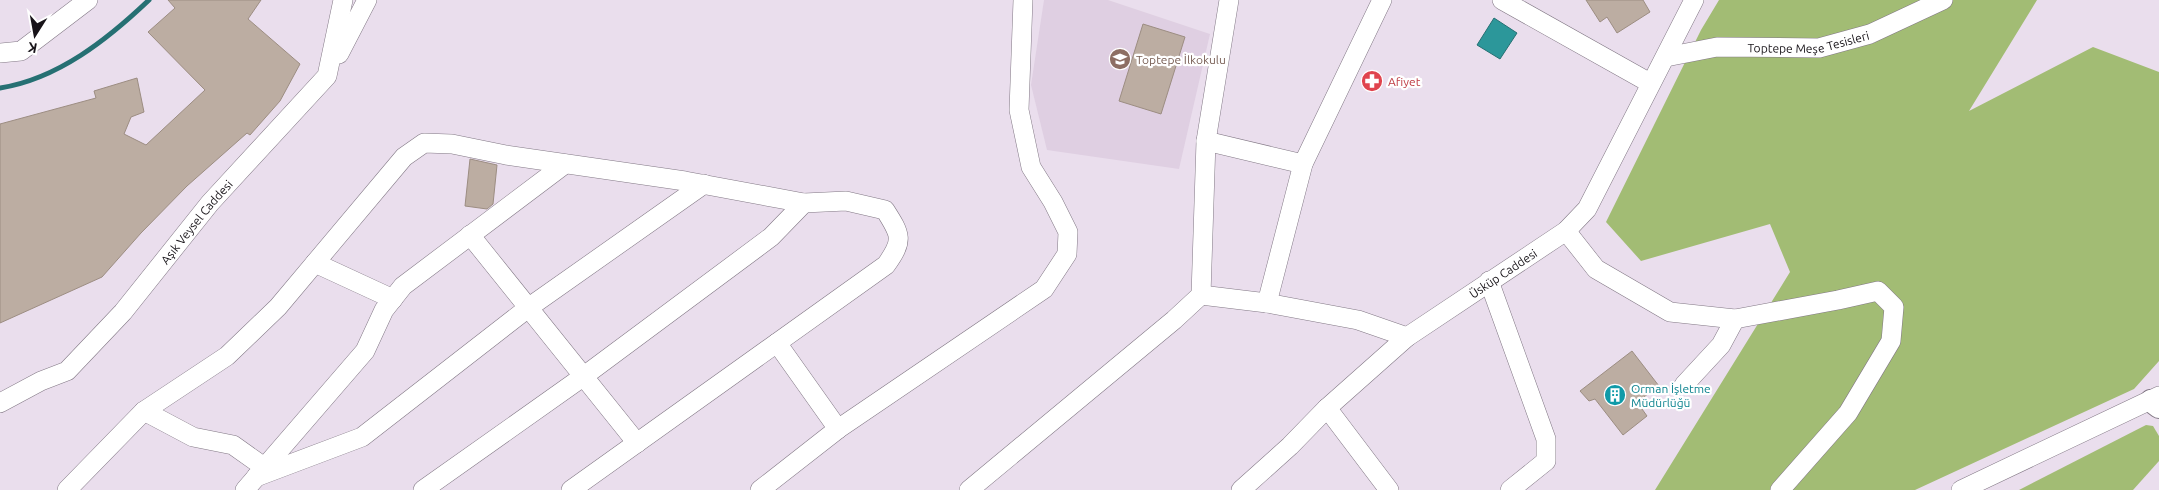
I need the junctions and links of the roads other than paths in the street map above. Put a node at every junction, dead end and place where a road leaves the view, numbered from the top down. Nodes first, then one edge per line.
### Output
1 (88, 0) edge
2 (343, 0) edge
3 (367, 0) edge
4 (1023, 0) edge
5 (1229, 0) edge
6 (1382, 0) edge
7 (1502, 0) edge
8 (1943, 0) edge
9 (1689, 2) edge
10 (0, 53) edge
11 (1666, 58) junction
12 (327, 76) junction
13 (1650, 83) junction
14 (1206, 141) junction
15 (565, 164) junction
16 (1303, 164) junction
17 (704, 184) junction
18 (804, 203) junction
19 (1566, 231) junction
20 (470, 235) junction
21 (315, 263) junction
22 (1488, 280) junction
23 (1201, 295) junction
24 (393, 299) junction
25 (1267, 303) junction
26 (528, 308) junction
27 (1735, 319) junction
28 (1407, 337) junction
29 (777, 343) junction
30 (584, 376) junction
31 (1684, 385) dead end
32 (2157, 401) edge
33 (0, 404) edge
34 (1327, 408) junction
35 (144, 411) junction
36 (838, 429) junction
37 (637, 443) junction
38 (255, 478) edge
39 (67, 490) edge
40 (423, 490) edge
41 (571, 490) edge
42 (760, 490) edge
43 (969, 490) edge
44 (1241, 490) edge
45 (1389, 490) edge
46 (1510, 490) edge
47 (1780, 490) edge
48 (1961, 490) edge

1 - 10 street
2 - 12 street
3 - 12 street, Aşık Veysel Caddesi
4 - 36 street
5 - 14 street
6 - 16 street
7 - 13 street
8 - 11 street, Toptepe Meşe Tesisleri
9 - 11 street, Üsküp Caddesi
11 - 13 street, Üsküp Caddesi
12 - 33 street, Aşık Veysel Caddesi
13 - 19 street, Üsküp Caddesi
14 - 16 street
14 - 23 street
15 - 17 street
15 - 20 street
15 - 21 street
16 - 25 street
17 - 18 street
17 - 26 street
18 - 29 street
18 - 30 street
19 - 22 street, Üsküp Caddesi
19 - 27 street
20 - 24 street
20 - 26 street
21 - 24 street
21 - 35 street
22 - 28 street, Üsküp Caddesi
22 - 46 street
23 - 25 street
23 - 43 street
24 - 38 street
25 - 28 street
26 - 30 street
26 - 38 street
27 - 31 street
27 - 47 street
28 - 34 street, Üsküp Caddesi
29 - 36 street
29 - 37 street
30 - 37 street
30 - 40 street
32 - 48 street
34 - 44 street, Üsküp Caddesi
34 - 45 street
35 - 38 street
35 - 39 street
36 - 42 street
37 - 41 street

